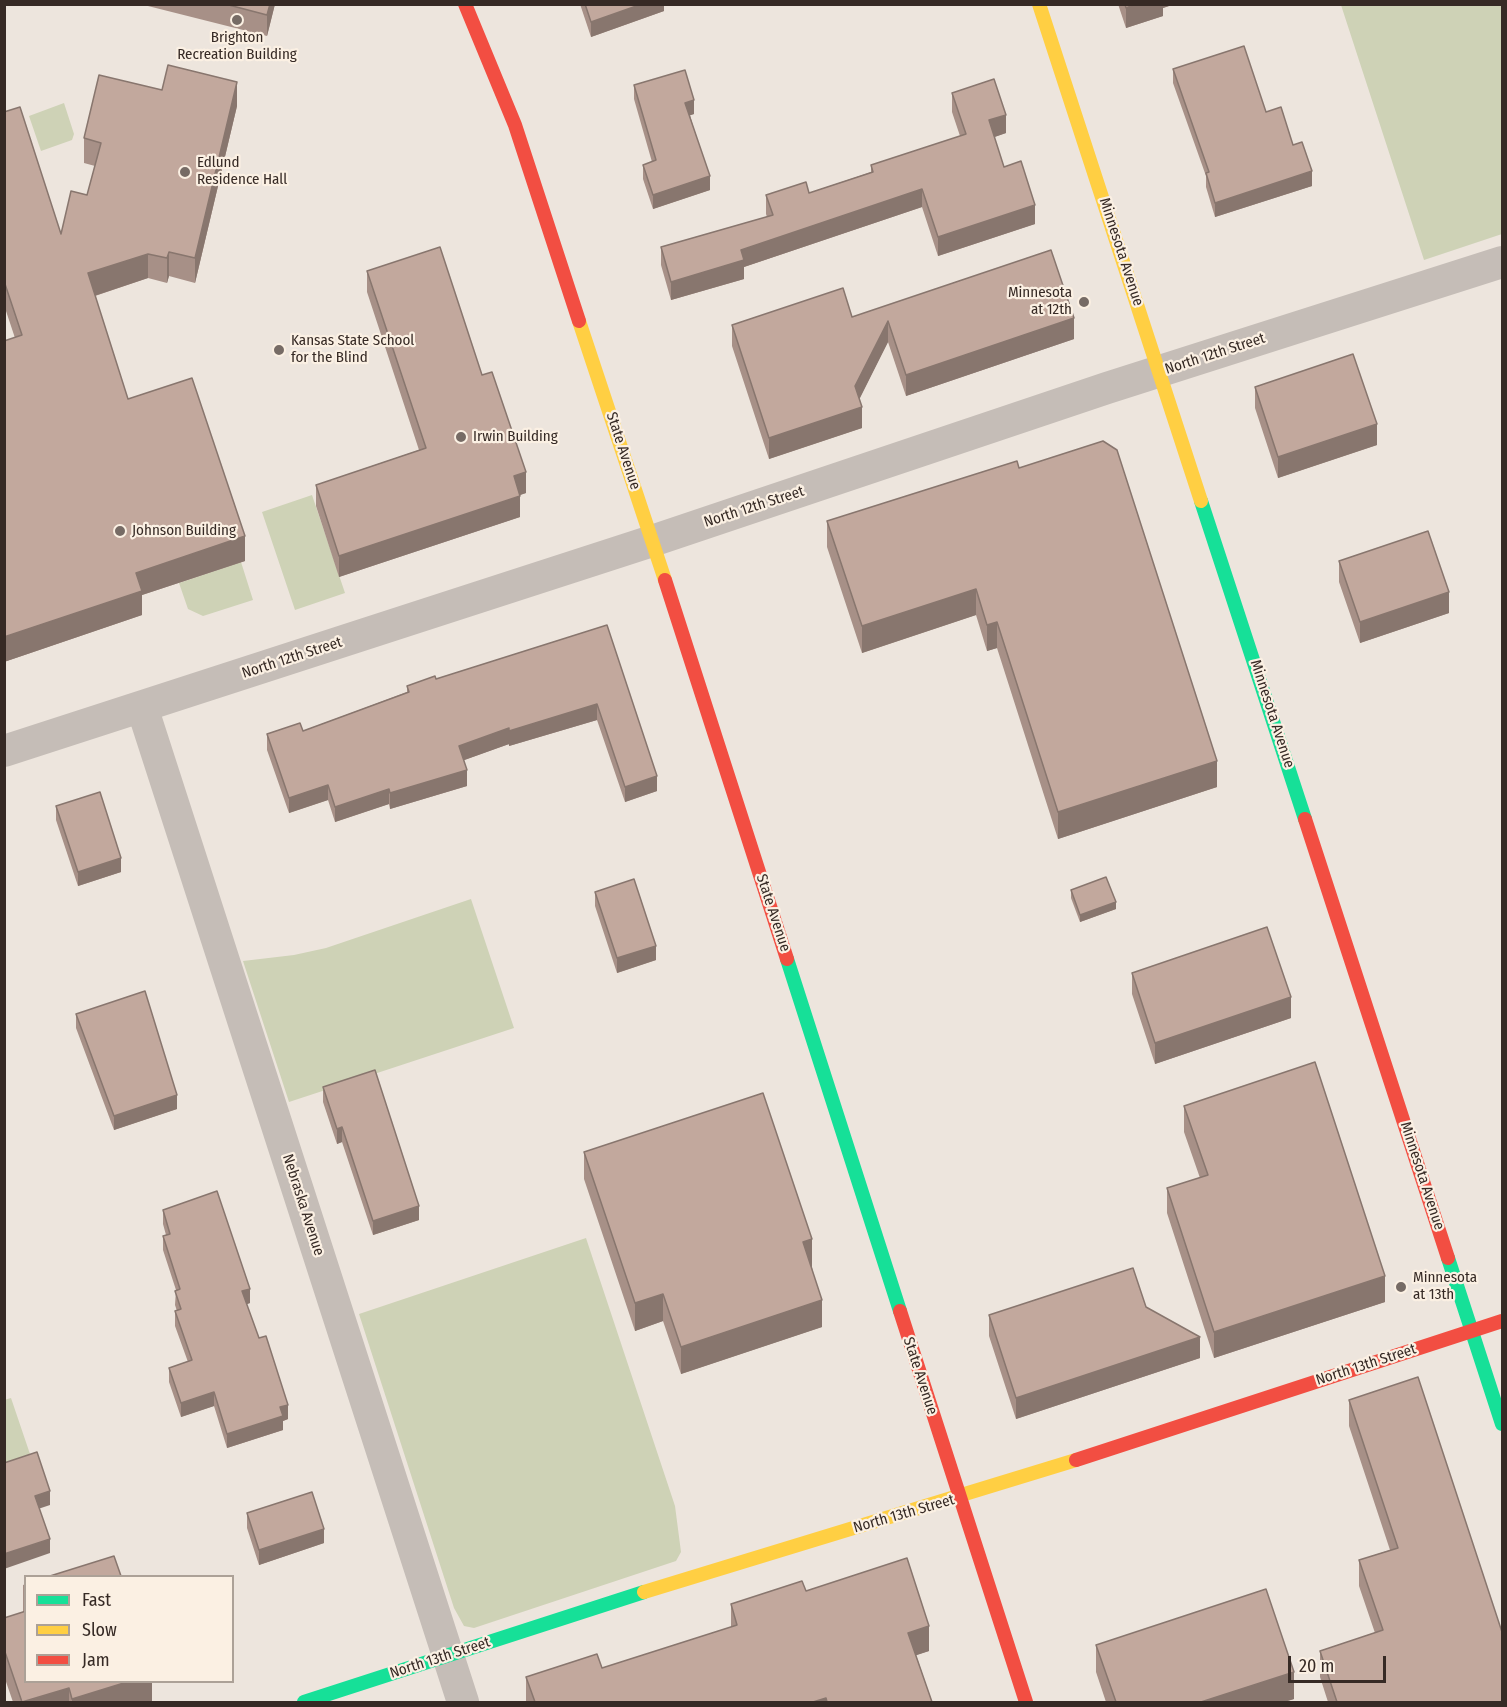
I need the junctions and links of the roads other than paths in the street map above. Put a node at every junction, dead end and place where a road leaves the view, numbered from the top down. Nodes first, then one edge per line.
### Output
1 (465, 4) edge
2 (1040, 4) edge
3 (499, 48) dead end
4 (515, 125) junction
5 (1503, 262) edge
6 (1160, 371) junction
7 (652, 541) junction
8 (142, 707) junction
9 (4, 751) edge
10 (1503, 1322) edge
11 (1473, 1331) junction
12 (1503, 1424) edge
13 (958, 1498) junction
14 (448, 1655) junction
15 (304, 1702) edge
16 (463, 1702) edge
17 (1026, 1702) edge

1 - 4 main road, State Avenue
2 - 6 main road, Minnesota Avenue
3 - 4 main road, State Avenue
4 - 7 main road, State Avenue
5 - 6 street, North 12th Street
6 - 7 street, North 12th Street
6 - 11 main road, Minnesota Avenue
7 - 8 street, North 12th Street
7 - 13 main road, State Avenue
8 - 9 street, North 12th Street
8 - 14 street, Nebraska Avenue
10 - 11 main road, North 13th Street
11 - 12 main road, Minnesota Avenue
11 - 13 main road, North 13th Street
13 - 14 main road, North 13th Street
13 - 17 main road, State Avenue
14 - 15 main road, North 13th Street
14 - 16 street, Nebraska Avenue

